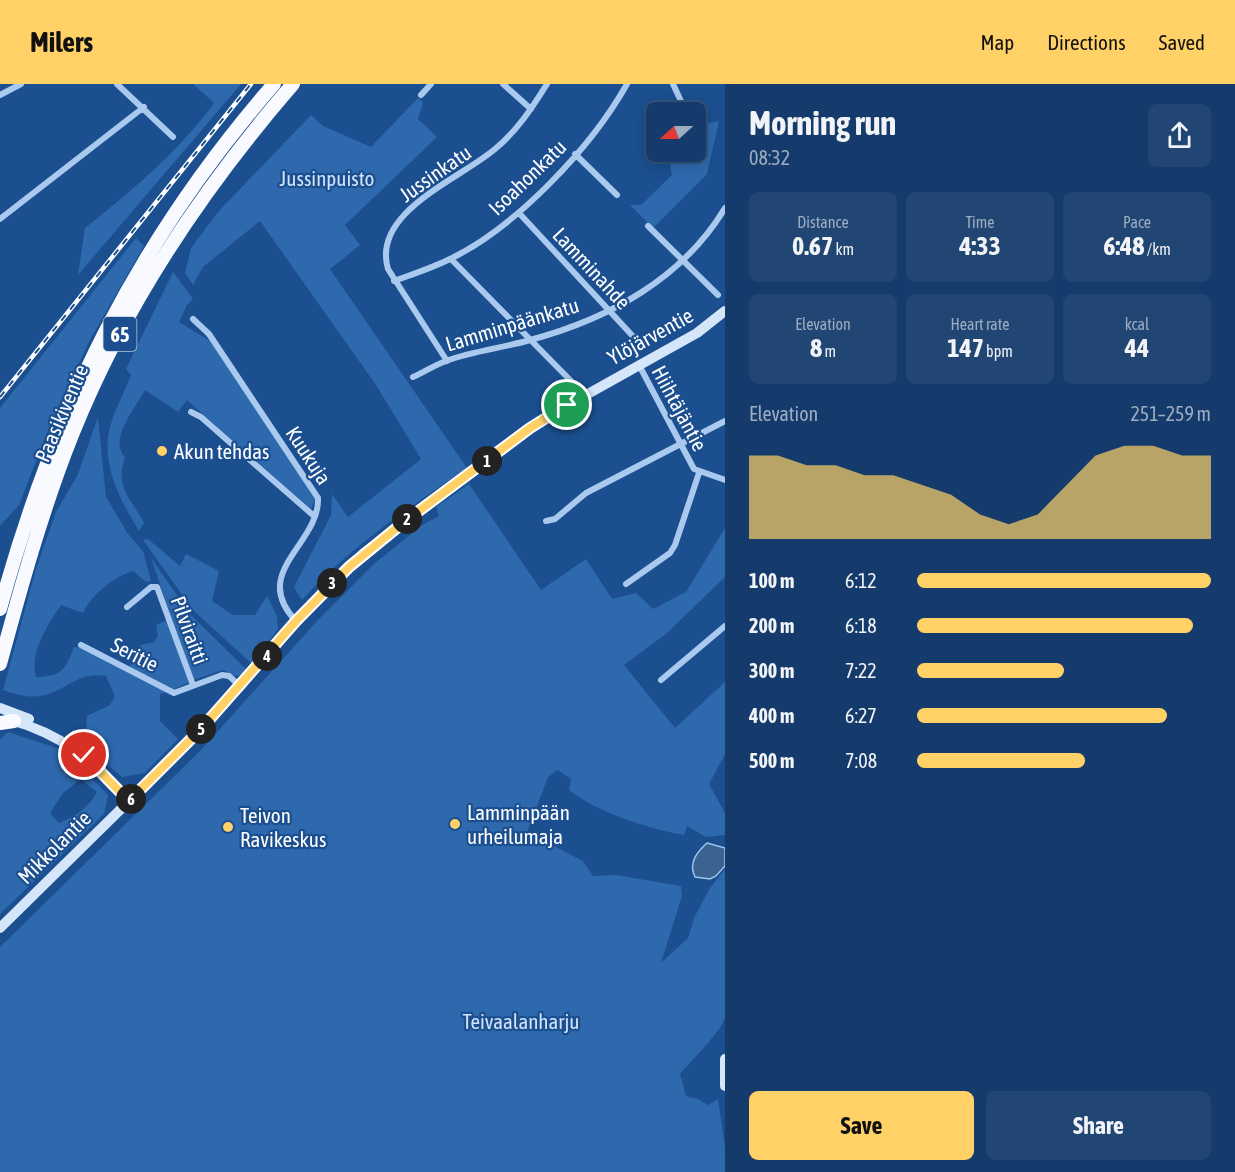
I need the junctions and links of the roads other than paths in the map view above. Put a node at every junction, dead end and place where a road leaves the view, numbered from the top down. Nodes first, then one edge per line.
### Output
1 (21, 84) edge
2 (117, 84) edge
3 (274, 84) edge
4 (293, 84) edge
5 (431, 84) edge
6 (503, 84) edge
7 (547, 84) edge
8 (627, 84) edge
9 (673, 84) edge
10 (421, 94) dead end
11 (0, 95) edge
12 (681, 102) edge
13 (144, 107) junction
14 (531, 109) junction
15 (173, 137) dead end
16 (575, 154) junction
17 (617, 195) dead end
18 (725, 208) edge
19 (519, 213) junction
20 (0, 219) edge
21 (648, 226) dead end
22 (451, 259) junction
23 (684, 261) junction
24 (394, 281) junction
25 (718, 295) dead end
26 (608, 310) junction
27 (725, 311) edge
28 (193, 319) dead end
29 (530, 340) junction
30 (641, 345) dead end
31 (447, 361) junction
32 (639, 365) junction
33 (413, 377) dead end
34 (574, 384) dead end
35 (190, 412) dead end
36 (725, 421) edge
37 (681, 445) junction
38 (473, 472) joint
39 (699, 472) junction
40 (725, 480) edge
41 (314, 516) junction
42 (546, 521) dead end
43 (626, 584) dead end
44 (127, 607) dead end
45 (0, 609) edge
46 (296, 621) junction
47 (725, 626) edge
48 (81, 645) dead end
49 (0, 664) edge
50 (661, 680) dead end
51 (193, 685) junction
52 (240, 686) junction
53 (0, 708) edge
54 (0, 716) edge
55 (7, 722) edge
56 (43, 730) junction
57 (129, 801) junction
58 (0, 928) edge
59 (725, 1059) edge
60 (725, 1086) edge

1 - 11 street
2 - 13 street
3 - 45 highway, Paasikiventie / 65
4 - 49 highway, Paasikiventie / 65
5 - 10 street
6 - 14 street
7 - 14 street, Jussinkatu
8 - 16 street, Isoahonkatu
9 - 12 street
13 - 15 street
13 - 20 street
14 - 24 street, Jussinkatu
16 - 17 street
16 - 19 street, Isoahonkatu
18 - 23 street, Lamminpäänkatu
19 - 22 street, Isoahonkatu
19 - 26 street, Lamminahde
21 - 23 street
22 - 24 street, Isoahonkatu
22 - 29 street
23 - 25 street
23 - 26 street, Lamminpäänkatu
24 - 31 street, Jussinkatu
26 - 29 street, Lamminpäänkatu
26 - 30 street, Lamminahde
27 - 32 main road, Ylöjärventie
28 - 41 street, Kuukuja
29 - 31 street, Lamminpäänkatu
29 - 34 street
31 - 33 street, Lamminpäänkatu
32 - 37 street, Hiihtäjäntie
32 - 38 main road, Ylöjärventie
35 - 41 street
36 - 37 street
37 - 39 street, Hiihtäjäntie
37 - 42 street
38 - 46 main road, Mikkolantie
39 - 40 street, Hiihtäjäntie
39 - 43 street
41 - 46 street, Kuukuja
44 - 51 street, Pilviraitti
46 - 52 main road, Mikkolantie
47 - 50 street
48 - 51 street, Seritie
51 - 52 street
52 - 57 main road, Mikkolantie
53 - 56 main road
54 - 55 main road
55 - 56 main road
56 - 57 main road
57 - 58 main road, Mikkolantie
59 - 60 main road

